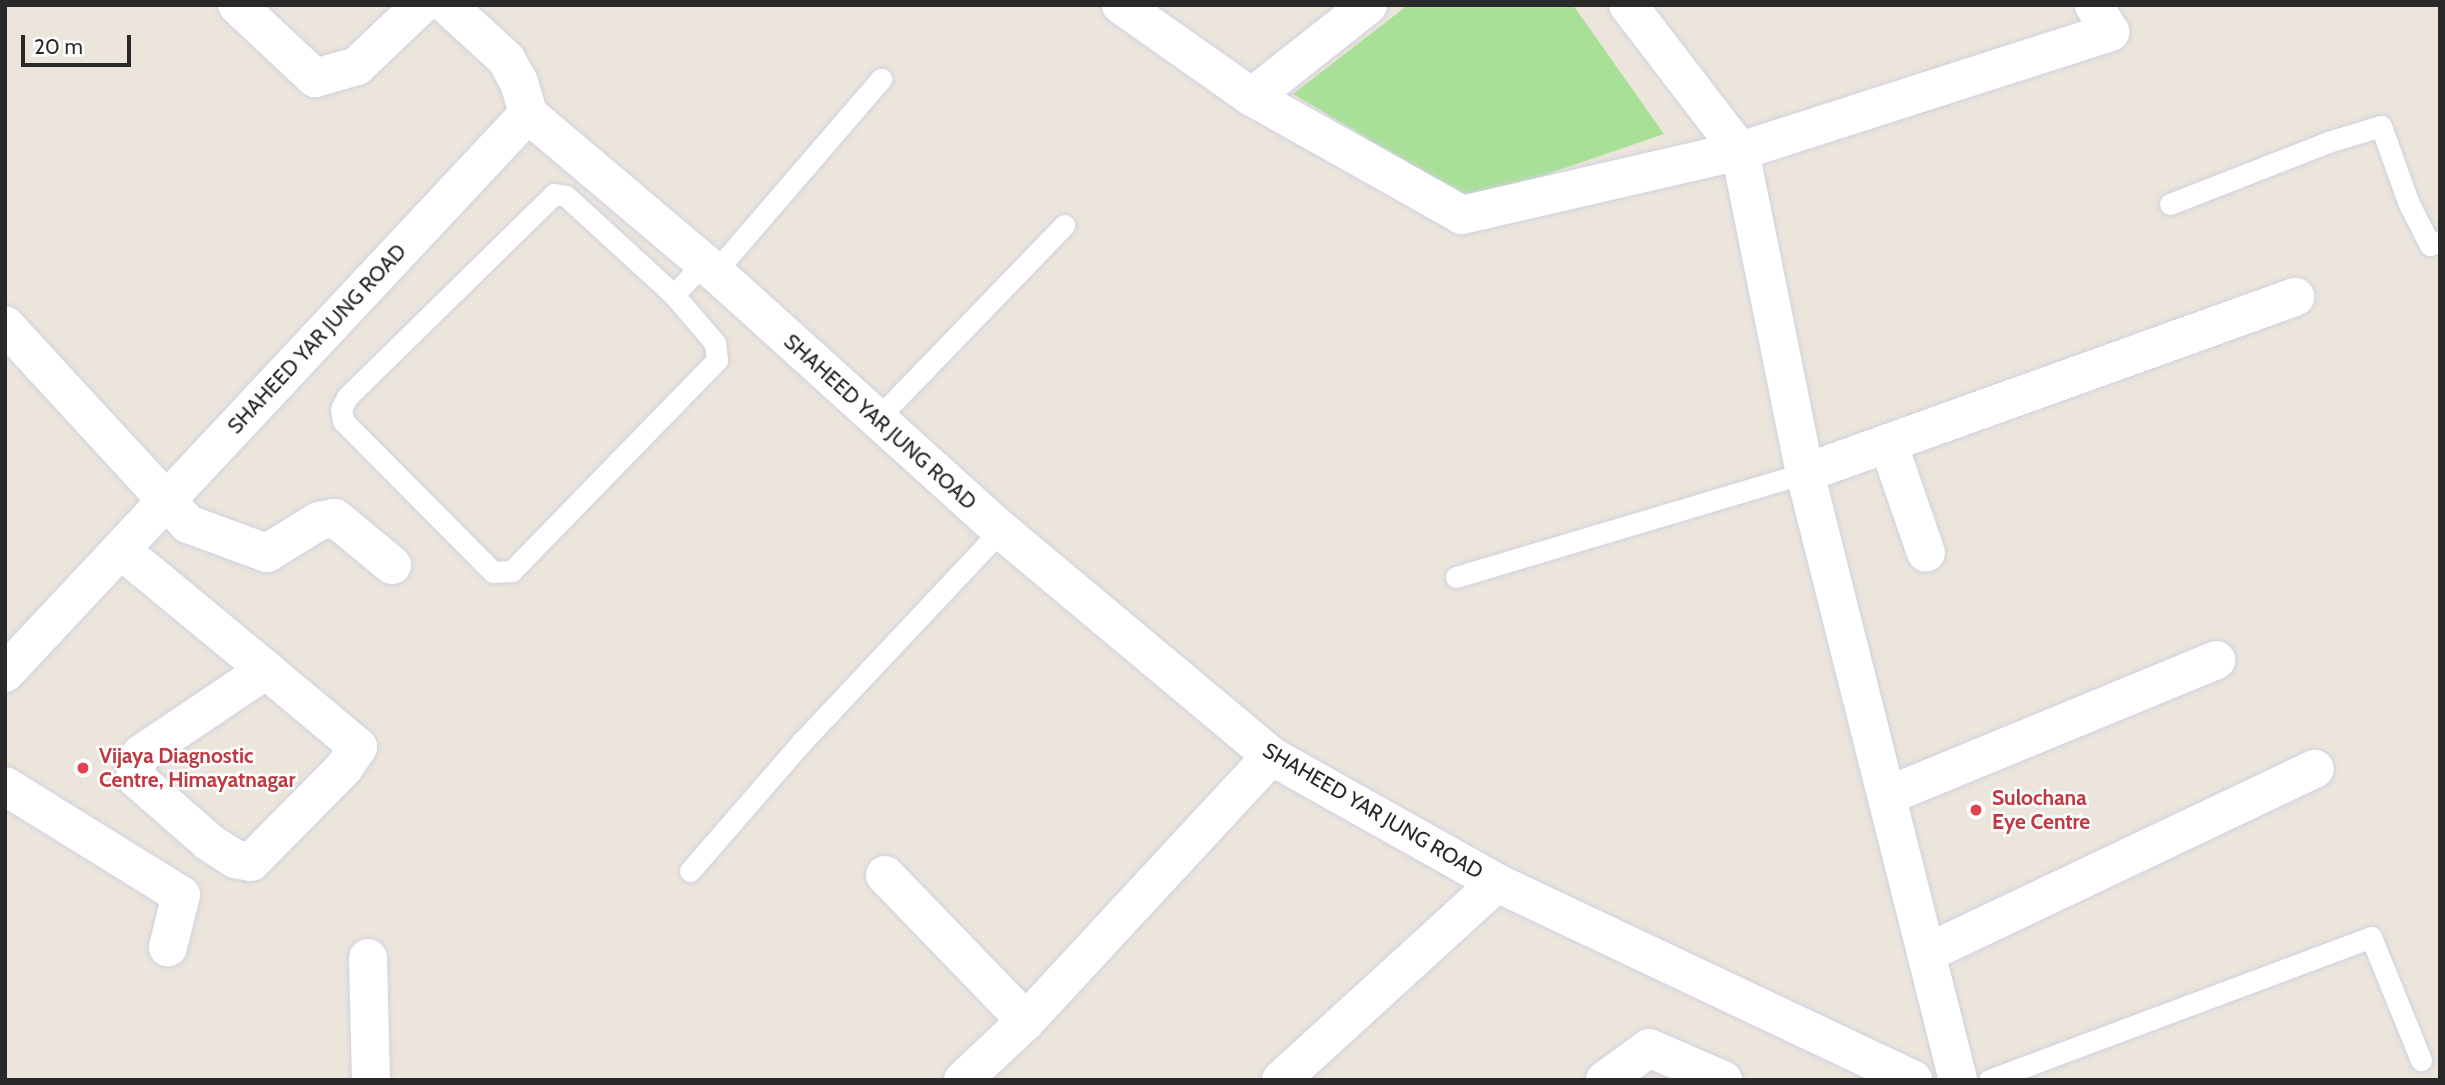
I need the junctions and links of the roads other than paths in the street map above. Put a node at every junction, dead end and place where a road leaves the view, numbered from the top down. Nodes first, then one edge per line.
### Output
1 (237, 5) edge
2 (421, 5) edge
3 (447, 5) edge
4 (1121, 5) edge
5 (1368, 5) edge
6 (1628, 5) edge
7 (2094, 5) edge
8 (881, 79) dead end
9 (1252, 97) junction
10 (528, 114) junction
11 (1740, 151) junction
12 (2170, 204) dead end
13 (1064, 225) dead end
14 (2440, 241) edge
15 (709, 267) junction
16 (674, 295) junction
17 (2295, 297) dead end
18 (5, 325) edge
19 (876, 420) junction
20 (1888, 443) junction
21 (1805, 473) junction
22 (166, 501) junction
23 (1001, 530) junction
24 (121, 550) junction
25 (1926, 553) dead end
26 (392, 565) dead end
27 (1456, 577) dead end
28 (2216, 660) dead end
29 (266, 670) junction
30 (5, 673) edge
31 (1271, 756) junction
32 (2315, 769) dead end
33 (5, 786) edge
34 (1889, 795) junction
35 (690, 870) dead end
36 (885, 875) dead end
37 (1497, 883) junction
38 (168, 947) dead end
39 (1929, 952) junction
40 (368, 958) dead end
41 (1026, 1021) junction
42 (2421, 1060) dead end
43 (1909, 1079) edge
44 (371, 1080) edge
45 (963, 1080) edge
46 (1281, 1080) edge
47 (1605, 1080) edge
48 (1723, 1080) edge
49 (1958, 1080) edge
50 (1989, 1080) edge

1 - 2 street
3 - 10 street
4 - 9 street
5 - 9 street
6 - 11 street
7 - 11 street
8 - 15 lane
9 - 11 street
10 - 15 street, SHAHEED YAR JUNG ROAD
10 - 22 street, SHAHEED YAR JUNG ROAD
11 - 21 street
12 - 14 lane
13 - 19 lane
15 - 16 lane
15 - 19 street, SHAHEED YAR JUNG ROAD
16 - 16 lane
17 - 20 street
18 - 22 street
19 - 23 street, SHAHEED YAR JUNG ROAD
20 - 21 street
20 - 25 street
21 - 27 lane
21 - 34 street
22 - 24 street, SHAHEED YAR JUNG ROAD
22 - 26 street
23 - 31 street, SHAHEED YAR JUNG ROAD
23 - 35 lane
24 - 29 street
24 - 30 street, SHAHEED YAR JUNG ROAD
28 - 34 street
29 - 29 street
31 - 37 street, SHAHEED YAR JUNG ROAD
31 - 41 street
32 - 39 street
33 - 38 street
34 - 39 street
36 - 41 street
37 - 43 street, SHAHEED YAR JUNG ROAD
37 - 46 street
39 - 49 street
40 - 44 street
41 - 45 street
42 - 50 lane
47 - 48 street

